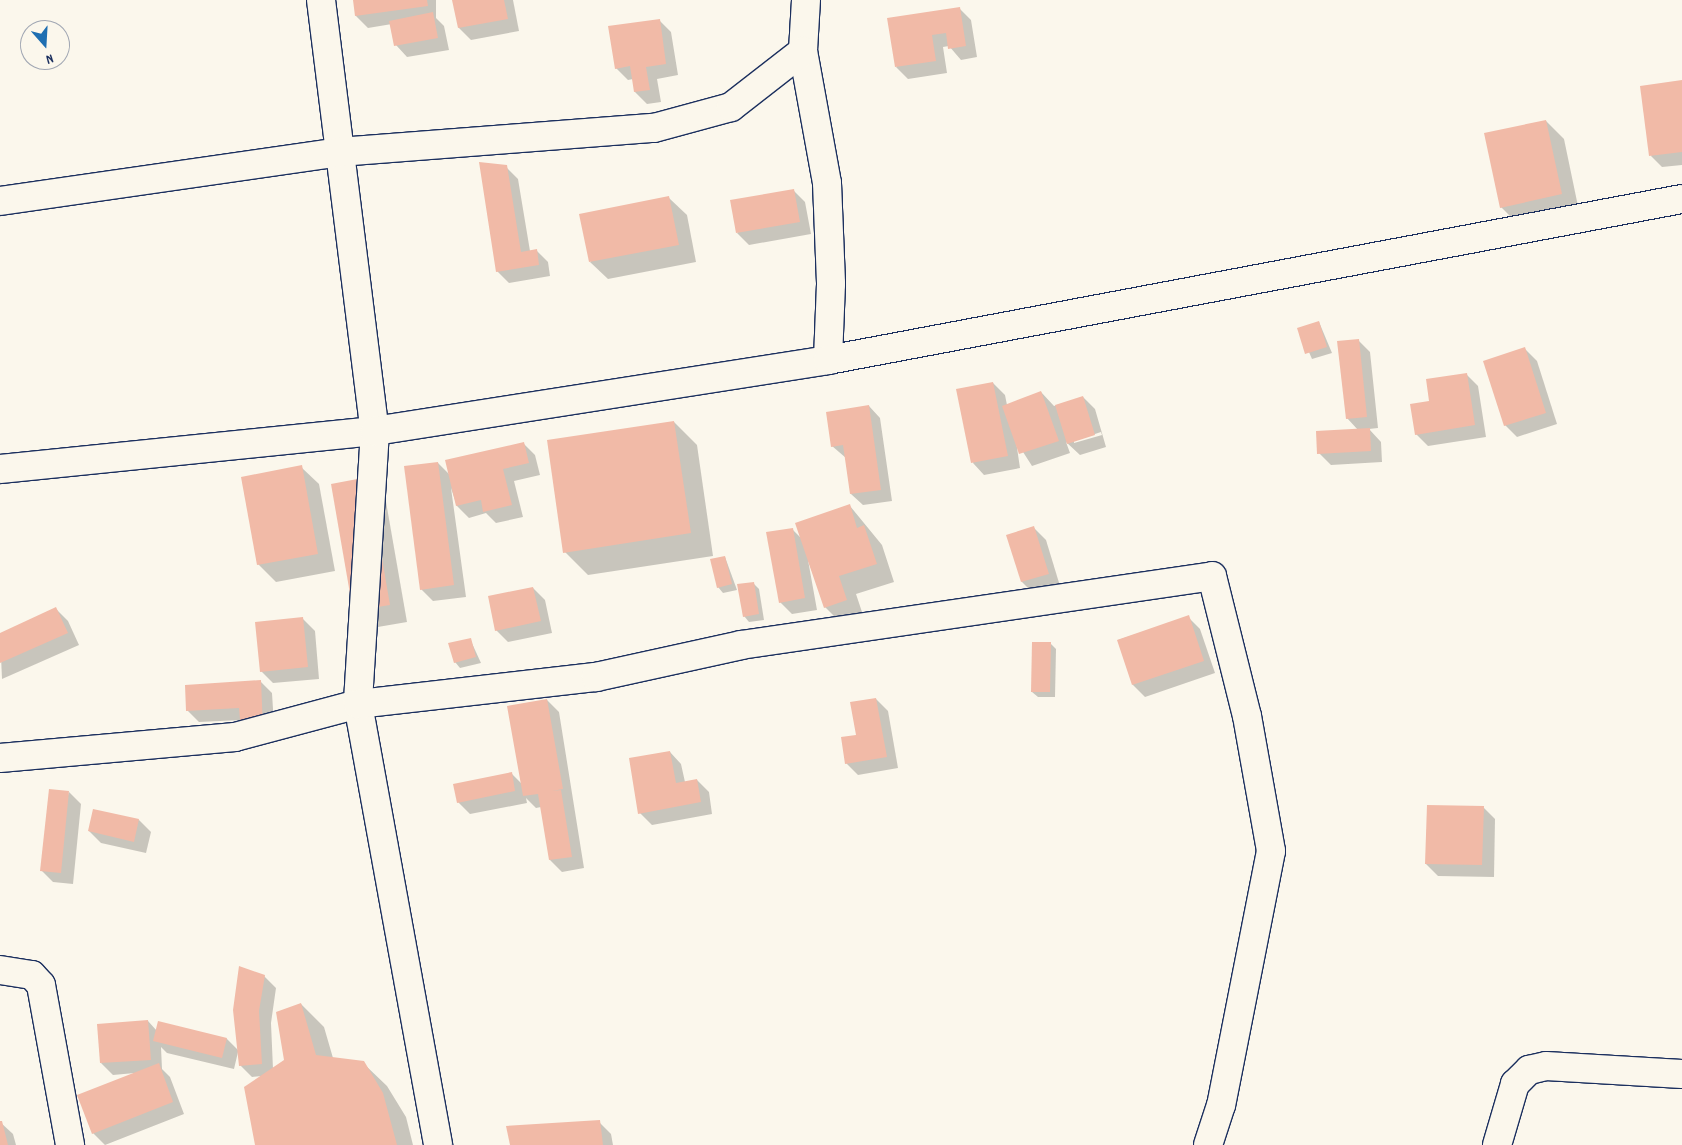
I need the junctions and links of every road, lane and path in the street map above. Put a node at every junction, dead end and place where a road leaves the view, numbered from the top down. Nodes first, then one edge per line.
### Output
1 (321, 0) edge
2 (806, 0) edge
3 (803, 51) junction
4 (339, 152) junction
5 (1682, 200) edge
6 (0, 201) edge
7 (828, 360) junction
8 (375, 430) junction
9 (0, 470) edge
10 (358, 704) junction
11 (0, 758) edge
12 (0, 970) edge
13 (1682, 1074) edge
14 (70, 1145) edge
15 (438, 1145) edge
16 (1208, 1145) edge
17 (1497, 1145) edge

1 - 4 street
2 - 3 street
3 - 4 street
3 - 7 street
4 - 6 street
4 - 8 street
5 - 7 street
7 - 8 street
8 - 9 street
8 - 10 street
10 - 11 street
10 - 15 street
10 - 16 street
12 - 14 street
13 - 17 street

